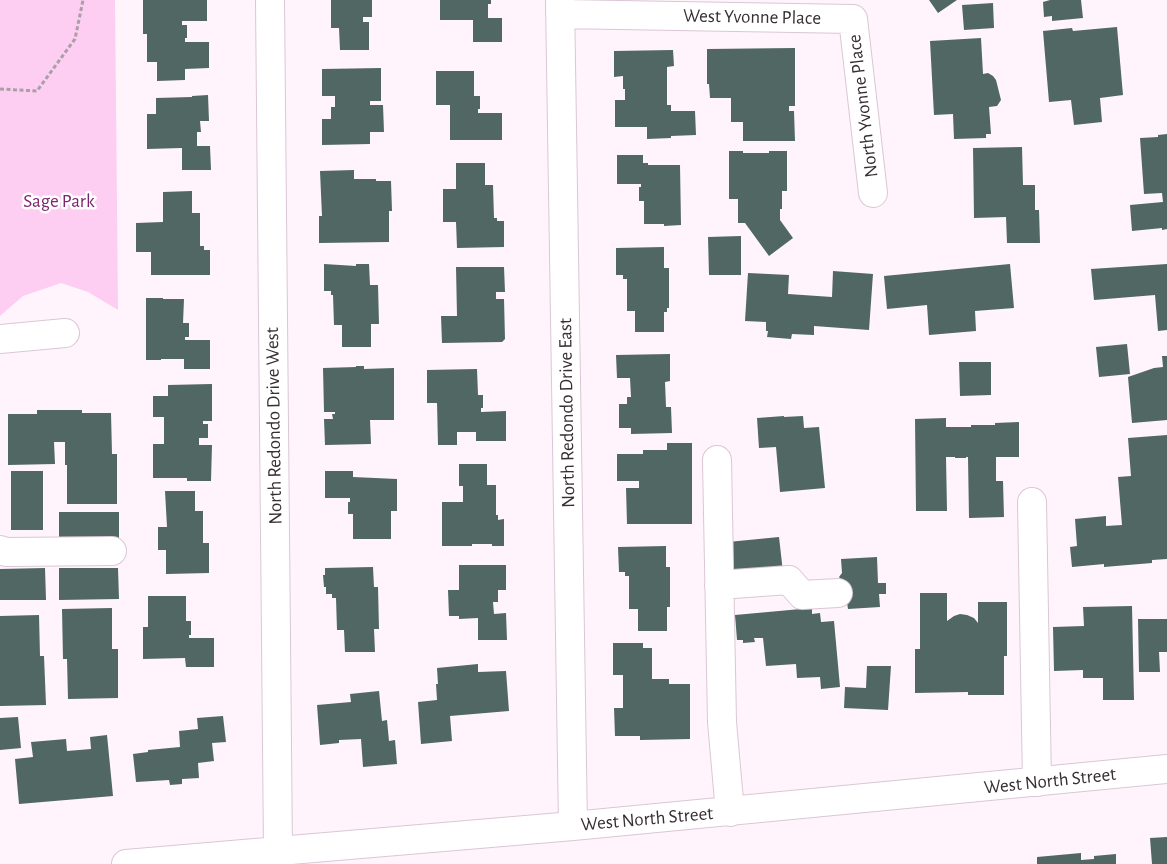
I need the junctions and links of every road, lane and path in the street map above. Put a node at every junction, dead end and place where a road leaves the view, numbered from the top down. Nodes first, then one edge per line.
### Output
1 (83, 0) edge
2 (270, 0) edge
3 (560, 7) edge
4 (853, 19) joint
5 (0, 89) edge
6 (873, 193) dead end
7 (65, 333) dead end
8 (0, 339) edge
9 (717, 460) dead end
10 (1032, 502) dead end
11 (0, 550) edge
12 (112, 551) dead end
13 (719, 585) junction
14 (838, 593) dead end
15 (1167, 769) edge
16 (1037, 782) junction
17 (730, 812) junction
18 (573, 826) junction
19 (278, 851) junction
20 (126, 864) edge

1 - 5 path
2 - 19 street, North Redondo Drive West
3 - 4 street, West Yvonne Place
3 - 18 street, North Redondo Drive East
4 - 6 street, North Yvonne Place
7 - 8 street
9 - 13 street
10 - 16 street
11 - 12 street
13 - 14 street
13 - 17 street
15 - 16 street, West North Street
16 - 17 street, West North Street
17 - 18 street, West North Street
18 - 19 street, West North Street
19 - 20 street, West North Street

